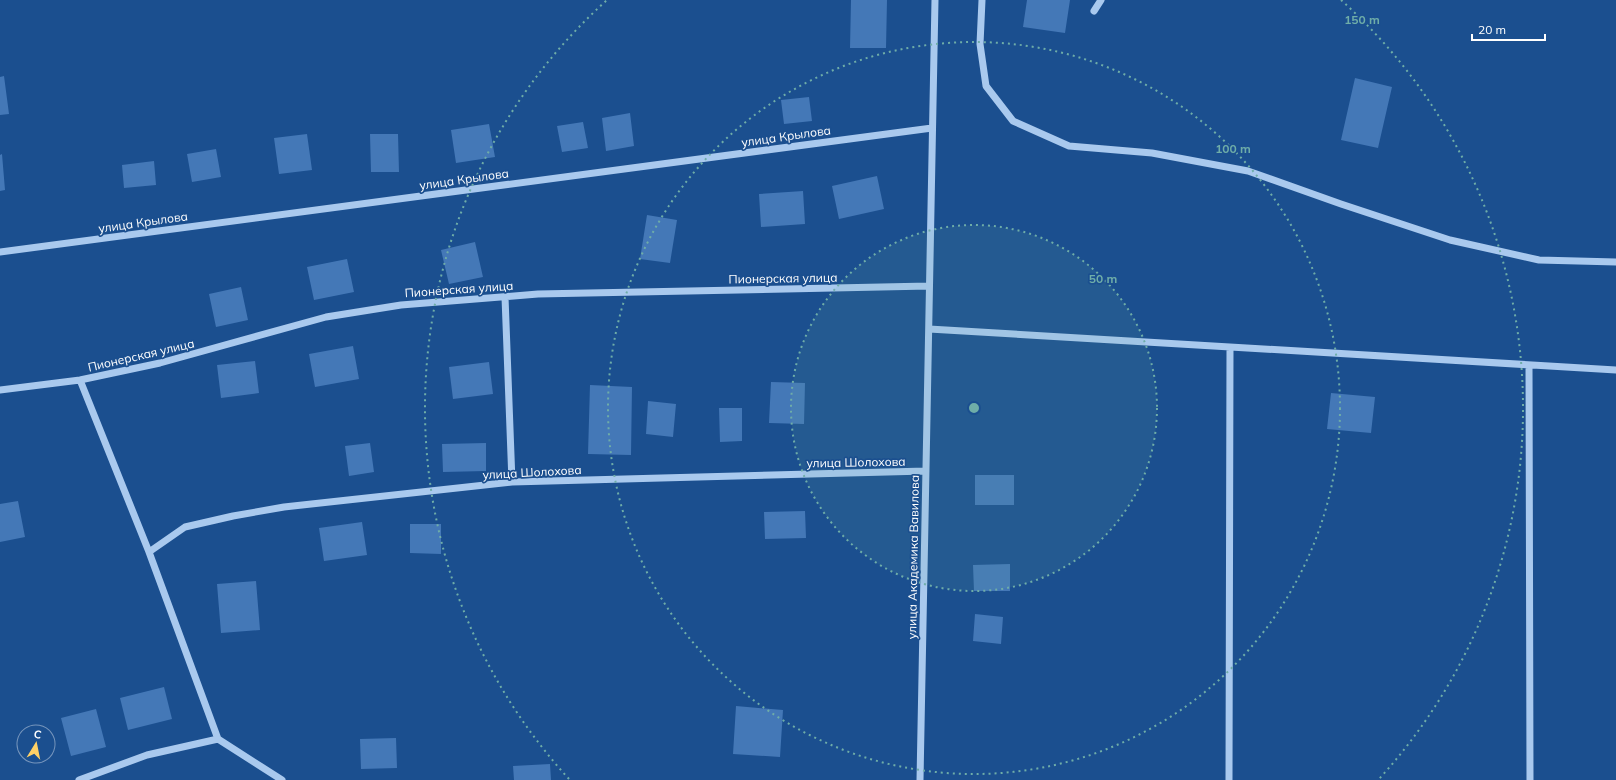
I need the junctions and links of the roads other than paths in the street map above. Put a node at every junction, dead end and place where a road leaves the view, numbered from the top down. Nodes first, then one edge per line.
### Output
1 (935, 0) edge
2 (982, 0) edge
3 (1101, 0) edge
4 (1094, 11) dead end
5 (932, 128) junction
6 (0, 252) edge
7 (1616, 262) edge
8 (929, 286) junction
9 (505, 297) junction
10 (929, 329) junction
11 (1230, 347) junction
12 (1529, 365) junction
13 (1616, 370) edge
14 (80, 380) junction
15 (0, 390) edge
16 (926, 472) junction
17 (512, 482) junction
18 (150, 552) junction
19 (218, 739) junction
20 (79, 780) edge
21 (282, 780) edge
22 (920, 780) edge
23 (1229, 780) edge
24 (1530, 780) edge

1 - 5 street, улица Академика Вавилова
2 - 7 street
3 - 4 street
5 - 6 street, улица Крылова
5 - 8 street, улица Академика Вавилова
8 - 9 street, Пионерская улица
8 - 10 street, улица Академика Вавилова
9 - 14 street, Пионерская улица
9 - 17 street
10 - 11 street
10 - 16 street, улица Академика Вавилова
11 - 12 street
11 - 23 street
12 - 13 street
12 - 24 street
14 - 15 street, Пионерская улица
14 - 18 street
16 - 17 street, улица Шолохова
16 - 22 street, улица Академика Вавилова
17 - 18 street, улица Шолохова
18 - 19 street
19 - 20 street
19 - 21 street

